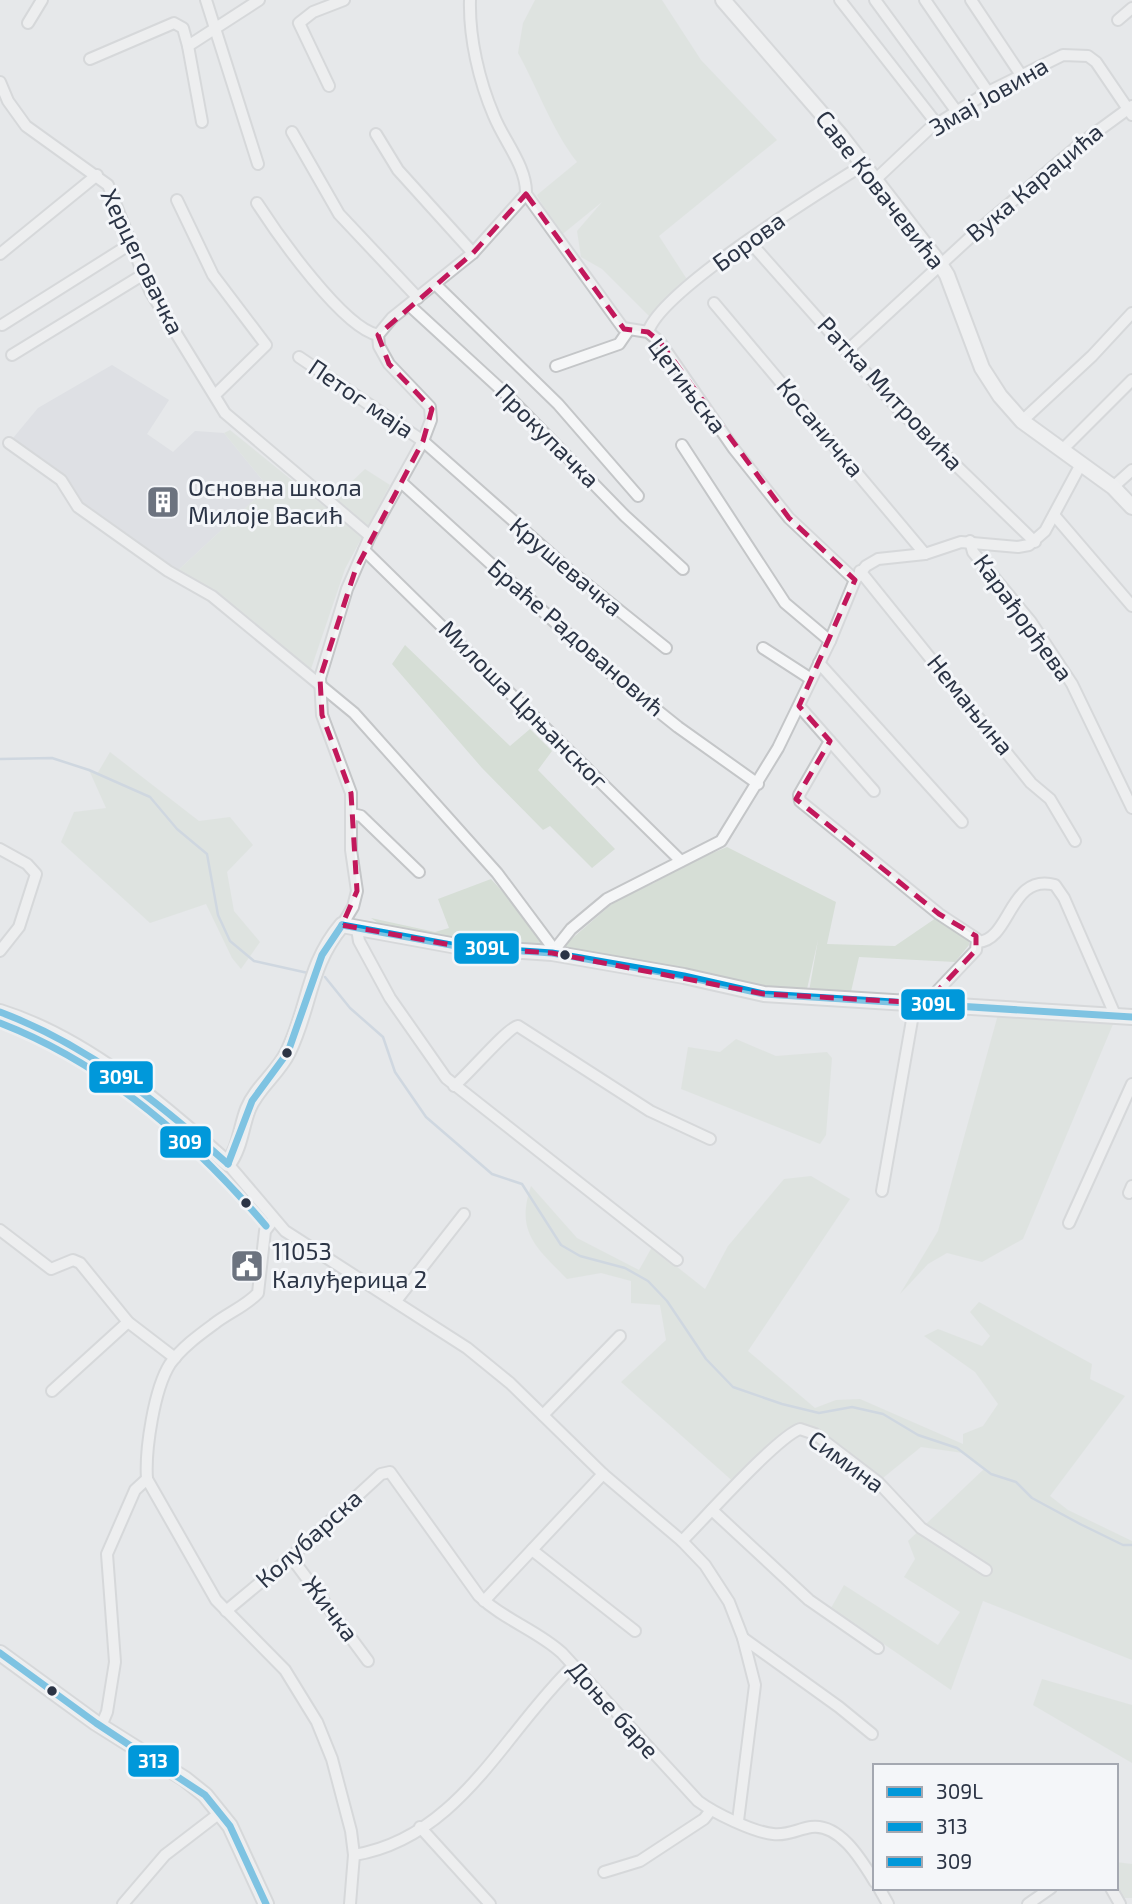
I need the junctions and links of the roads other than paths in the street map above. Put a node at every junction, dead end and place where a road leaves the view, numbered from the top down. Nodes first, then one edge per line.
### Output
1 (42, 0) edge
2 (206, 0) edge
3 (259, 0) edge
4 (344, 0) edge
5 (470, 0) edge
6 (723, 0) edge
7 (840, 0) edge
8 (875, 0) edge
9 (925, 0) edge
10 (971, 0) edge
11 (1132, 8) edge
12 (1118, 19) dead end
13 (28, 23) dead end
14 (216, 29) junction
15 (188, 46) junction
16 (90, 59) dead end
17 (1021, 75) junction
18 (0, 82) edge
19 (329, 86) dead end
20 (988, 92) junction
21 (4, 104) edge
22 (1130, 109) edge
23 (957, 111) junction
24 (202, 122) dead end
25 (937, 124) junction
26 (292, 132) dead end
27 (376, 134) dead end
28 (258, 164) dead end
29 (863, 165) junction
30 (97, 175) junction
31 (875, 180) junction
32 (526, 194) junction
33 (177, 200) dead end
34 (257, 203) dead end
35 (749, 241) junction
36 (132, 243) junction
37 (473, 253) junction
38 (0, 254) edge
39 (940, 264) junction
40 (144, 275) junction
41 (436, 285) junction
42 (414, 302) junction
43 (714, 303) dead end
44 (1132, 313) edge
45 (2, 325) dead end
46 (628, 331) junction
47 (648, 332) junction
48 (378, 335) junction
49 (848, 350) junction
50 (12, 355) dead end
51 (299, 357) dead end
52 (556, 366) dead end
53 (1132, 380) edge
54 (216, 394) junction
55 (1022, 421) junction
56 (423, 441) junction
57 (9, 443) dead end
58 (682, 445) dead end
59 (1062, 450) junction
60 (1081, 464) junction
61 (1132, 470) edge
62 (401, 482) junction
63 (468, 483) joint
64 (1113, 487) junction
65 (638, 496) dead end
66 (1132, 507) edge
67 (1054, 515) junction
68 (370, 536) junction
69 (970, 541) junction
70 (1035, 542) junction
71 (364, 550) junction
72 (925, 554) junction
73 (683, 569) dead end
74 (858, 575) junction
75 (1132, 606) edge
76 (830, 641) junction
77 (666, 648) dead end
78 (762, 648) dead end
79 (819, 663) junction
80 (811, 679) junction
81 (319, 685) junction
82 (799, 706) junction
83 (830, 741) junction
84 (758, 784) junction
85 (874, 791) dead end
86 (1132, 808) edge
87 (352, 814) junction
88 (962, 822) dead end
89 (1075, 841) dead end
90 (0, 849) edge
91 (681, 861) junction
92 (419, 872) dead end
93 (342, 925) junction
94 (357, 929) junction
95 (978, 942) junction
96 (0, 951) edge
97 (553, 951) junction
98 (921, 1003) junction
99 (0, 1012) edge
100 (1116, 1017) junction
101 (1132, 1017) edge
102 (1132, 1084) edge
103 (454, 1086) junction
104 (710, 1139) dead end
105 (228, 1164) junction
106 (882, 1191) dead end
107 (464, 1214) dead end
108 (274, 1219) junction
109 (1069, 1223) dead end
110 (0, 1230) edge
111 (677, 1260) dead end
112 (396, 1301) junction
113 (128, 1322) junction
114 (620, 1336) dead end
115 (175, 1358) junction
116 (52, 1391) dead end
117 (543, 1415) junction
118 (603, 1474) junction
119 (147, 1479) junction
120 (712, 1510) junction
121 (682, 1541) junction
122 (532, 1550) junction
123 (291, 1557) junction
124 (986, 1570) dead end
125 (484, 1601) junction
126 (226, 1611) junction
127 (635, 1631) dead end
128 (743, 1638) junction
129 (877, 1648) dead end
130 (0, 1653) edge
131 (368, 1661) dead end
132 (573, 1667) junction
133 (101, 1726) junction
134 (872, 1734) dead end
135 (711, 1810) junction
136 (220, 1812) junction
137 (738, 1821) junction
138 (421, 1827) junction
139 (354, 1855) junction
140 (604, 1872) dead end
141 (873, 1879) edge
142 (1048, 1890) edge
143 (123, 1904) edge
144 (266, 1904) edge
145 (350, 1904) edge
146 (489, 1904) edge
147 (1028, 1904) edge

1 - 13 street
2 - 14 street
3 - 14 street
4 - 19 street
5 - 32 street
6 - 29 street, Саве Ковачевића
7 - 25 street
8 - 23 street
9 - 20 street
10 - 17 street
11 - 12 street
14 - 15 street
14 - 28 street
15 - 16 street
15 - 24 street
17 - 20 street, Змај Јовина
17 - 22 street, Змај Јовина
18 - 21 street, Херцеговачка
20 - 23 street, Змај Јовина
21 - 30 street, Херцеговачка
22 - 39 street, Вука Караџића
23 - 25 street, Змај Јовина
25 - 31 street, Змај Јовина
26 - 42 street, Прокупачка
27 - 37 street
29 - 31 street, Саве Ковачевића
29 - 35 street, Борова
30 - 36 street, Херцеговачка
30 - 38 street
31 - 39 street, Саве Ковачевића
32 - 37 street
32 - 46 street, Цетињска
33 - 54 street
34 - 48 street
35 - 47 street, Борова
35 - 49 street, Ратка Митровића
36 - 40 street, Херцеговачка
36 - 45 street
37 - 41 street
39 - 49 street, Вука Караџића
39 - 55 street, Саве Ковачевића
40 - 50 street
40 - 54 street, Херцеговачка
41 - 42 street
41 - 65 street
42 - 48 street
42 - 73 street, Прокупачка
43 - 72 street, Косаничка
44 - 55 street
46 - 47 street, Цетињска
46 - 52 street
47 - 74 street, Цетињска
48 - 56 street
49 - 70 street, Ратка Митровића
51 - 56 street, Петог маја
53 - 59 street
54 - 68 street, Херцеговачка
55 - 59 street, Саве Ковачевића
56 - 62 street
56 - 63 street, Петог маја
57 - 81 street
58 - 76 street
59 - 60 street, Саве Ковачевића
60 - 64 street, Саве Ковачевића
60 - 67 street
61 - 64 street
62 - 68 street
62 - 84 street, Браће Радовановић
63 - 77 street, Крушевачка
64 - 66 street, Саве Ковачевића
67 - 70 street
67 - 75 street
68 - 71 street
69 - 70 street
69 - 72 street
69 - 86 street, Карађорђева
71 - 81 street
71 - 91 street, Милоша Црњанског
72 - 74 street
74 - 76 street
74 - 89 street, Немањина
76 - 79 street
78 - 80 street
79 - 80 street
79 - 88 street
80 - 82 street
81 - 87 street
81 - 97 street
82 - 83 street
82 - 84 street
83 - 85 street
83 - 95 street
84 - 91 street
87 - 92 street
87 - 93 street
90 - 96 street
91 - 97 street
93 - 94 street
93 - 105 street
94 - 97 street
94 - 103 street
95 - 98 street
95 - 100 street
97 - 98 street
98 - 100 street
98 - 106 street
99 - 105 street
100 - 101 street
102 - 109 street
103 - 104 street
103 - 111 street
105 - 108 street
107 - 112 street
108 - 112 street
108 - 115 street
110 - 113 street
112 - 117 street
113 - 115 street
113 - 116 street
114 - 117 street
115 - 119 street
117 - 118 street
118 - 121 street
118 - 122 street
119 - 126 street
119 - 133 street
120 - 121 street, Симина
120 - 124 street, Симина
120 - 129 street
121 - 128 street
122 - 125 street
122 - 127 street
123 - 125 street, Колубарска
123 - 126 street, Колубарска
123 - 131 street, Жичка
125 - 132 street, Доње баре
126 - 139 street
128 - 134 street
128 - 137 street
130 - 133 street
132 - 135 street, Доње баре
132 - 138 street
133 - 136 street
135 - 137 street, Доње баре
135 - 140 street
136 - 143 street
136 - 144 street
137 - 141 street, Доње баре
138 - 139 street
138 - 146 street
139 - 145 street
142 - 147 street

